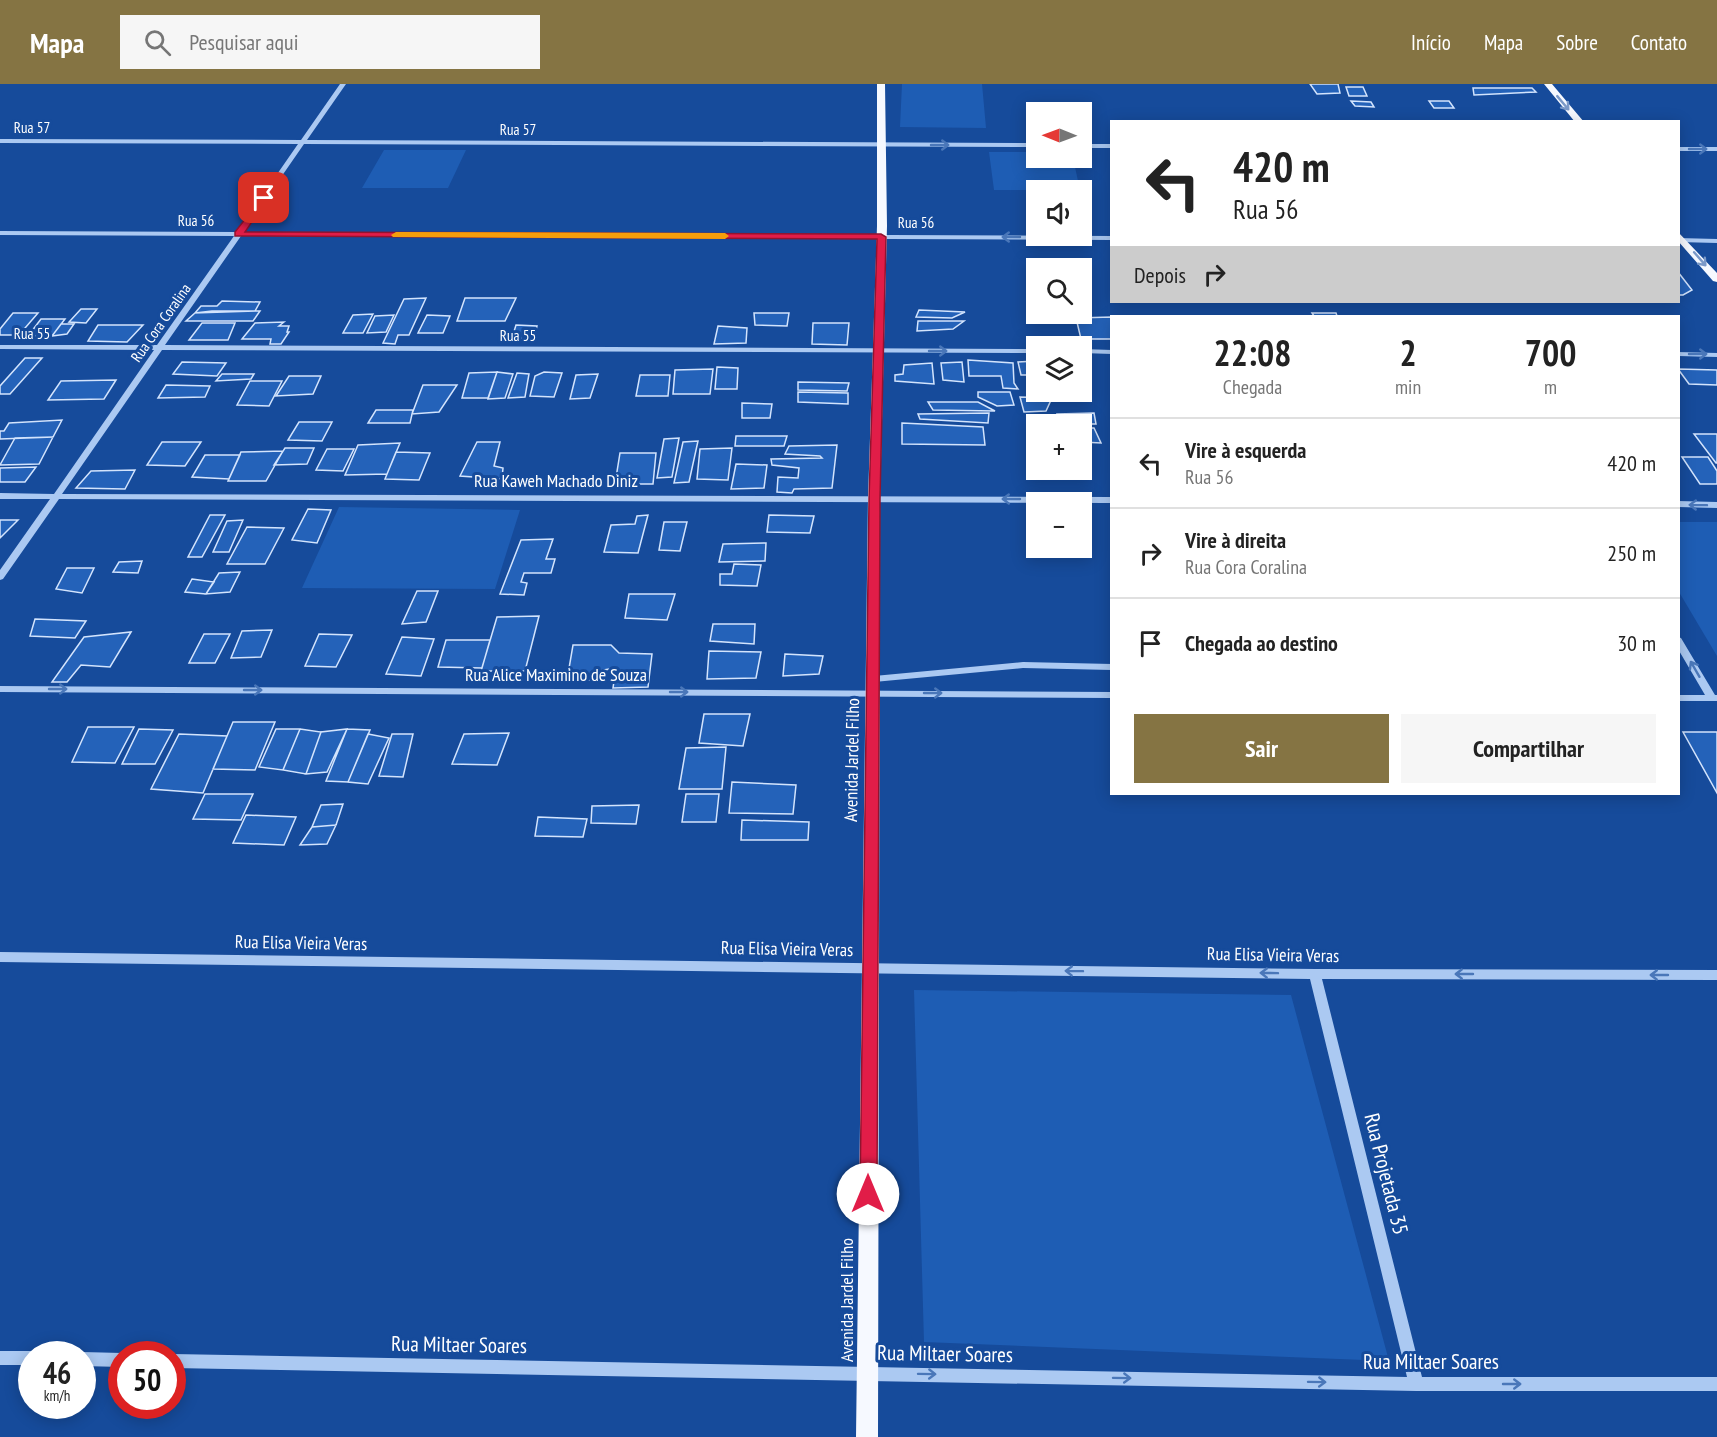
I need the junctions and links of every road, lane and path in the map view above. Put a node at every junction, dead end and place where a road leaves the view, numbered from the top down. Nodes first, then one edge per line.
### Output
1 (343, 84) edge
2 (881, 84) edge
3 (1548, 84) edge
4 (1578, 120) edge
5 (0, 141) edge
6 (302, 143) junction
7 (882, 144) junction
8 (1026, 145) edge
9 (1092, 146) edge
10 (1110, 146) edge
11 (1680, 149) edge
12 (1717, 149) edge
13 (0, 233) edge
14 (238, 234) junction
15 (881, 237) junction
16 (1110, 238) edge
17 (1680, 239) edge
18 (1717, 241) edge
19 (1717, 279) edge
20 (0, 347) edge
21 (159, 348) junction
22 (880, 350) junction
23 (1026, 351) edge
24 (1092, 351) edge
25 (1110, 352) edge
26 (1680, 354) edge
27 (1717, 354) edge
28 (0, 496) edge
29 (56, 496) junction
30 (874, 499) junction
31 (1110, 500) edge
32 (1680, 504) edge
33 (1717, 505) edge
34 (0, 577) edge
35 (1680, 643) edge
36 (1110, 667) edge
37 (874, 686) junction
38 (0, 689) edge
39 (1110, 695) edge
40 (1680, 698) edge
41 (1714, 698) edge
42 (0, 957) edge
43 (870, 968) junction
44 (1315, 974) junction
45 (1717, 975) edge
46 (0, 1358) edge
47 (18, 1358) edge
48 (186, 1361) edge
49 (868, 1373) junction
50 (1416, 1384) junction
51 (1717, 1384) edge
52 (867, 1437) edge

1 - 6 street, Rua Cora Coralina
2 - 7 main road, Avenida Jardel Filho
3 -> 4 main road
5 - 6 street, Rua 57
6 - 7 street, Rua 57
6 - 14 street, Rua Cora Coralina
7 -> 8 street, Rua 57
7 - 15 main road, Avenida Jardel Filho
9 - 10 street
11 -> 12 street
13 - 14 street, Rua 56
14 - 15 street, Rua 56
14 - 21 street, Rua Cora Coralina
16 -> 15 street, Rua 56
15 - 22 main road, Avenida Jardel Filho
17 - 18 street
17 -> 19 main road
20 - 21 street, Rua 55
21 - 22 street, Rua 55
21 - 29 street, Rua Cora Coralina
22 -> 23 street, Rua 55
22 - 30 main road, Avenida Jardel Filho
24 - 25 street
26 -> 27 street
28 - 29 street, Rua Kaweh Machado Diniz
29 - 30 street, Rua Kaweh Machado Diniz
29 - 34 street, Rua Cora Coralina
31 -> 30 street, Rua Kaweh Machado Diniz
30 - 37 main road, Avenida Jardel Filho
33 -> 32 street
41 -> 35 street
36 - 37 street
38 -> 37 street, Rua Alice Maximino de Souza
37 -> 39 street, Rua Alice Maximino de Souza
37 - 43 main road, Avenida Jardel Filho
40 - 41 street
42 - 43 street, Rua Elisa Vieira Veras
44 -> 43 street, Rua Elisa Vieira Veras
43 - 49 main road, Avenida Jardel Filho
45 -> 44 street, Rua Elisa Vieira Veras
44 - 50 street, Rua Projetada 35
46 - 47 street
48 - 49 street, Rua Miltaer Soares
49 -> 50 street, Rua Miltaer Soares
49 - 52 main road, Avenida Jardel Filho
50 -> 51 street, Rua Miltaer Soares

